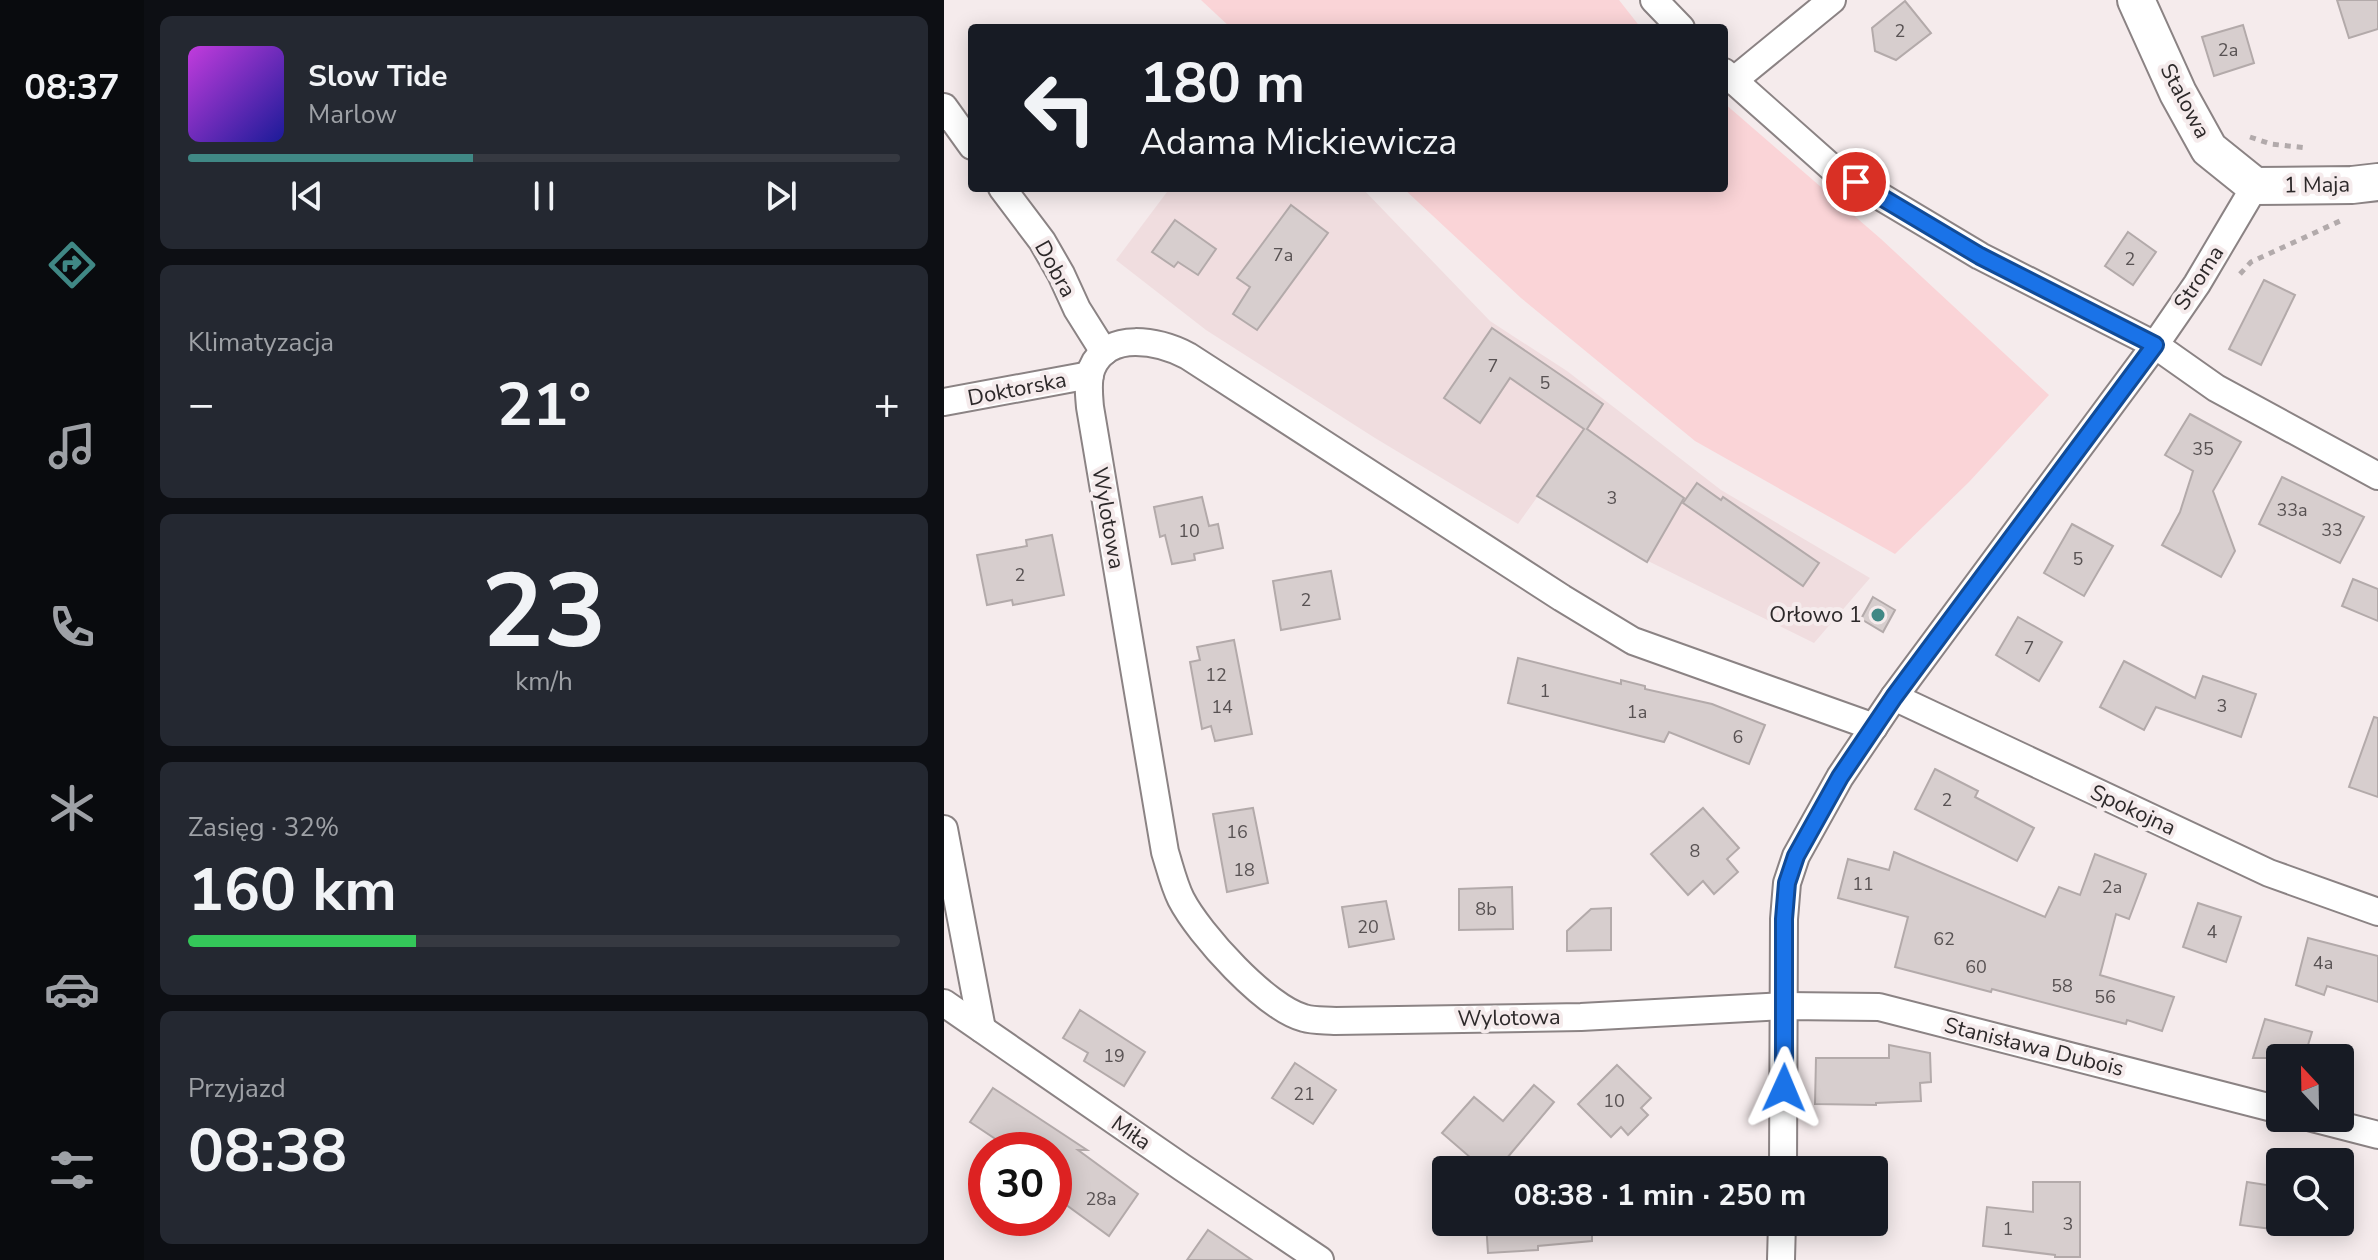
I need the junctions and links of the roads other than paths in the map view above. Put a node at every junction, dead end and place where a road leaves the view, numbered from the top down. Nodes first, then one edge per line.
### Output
1 (1654, 0) edge
2 (1832, 0) edge
3 (2136, 0) edge
4 (1677, 24) edge
5 (1728, 76) edge
6 (944, 107) edge
7 (968, 140) edge
8 (2378, 182) edge
9 (2255, 186) junction
10 (1005, 192) edge
11 (2155, 345) junction
12 (1104, 352) junction
13 (1090, 375) junction
14 (944, 402) edge
15 (2378, 476) edge
16 (1894, 697) junction
17 (1874, 727) junction
18 (944, 829) edge
19 (2378, 912) edge
20 (944, 1003) edge
21 (1785, 1006) junction
22 (982, 1029) junction
23 (2266, 1106) edge
24 (2354, 1129) edge
25 (2378, 1135) edge
26 (1783, 1156) edge
27 (1782, 1236) edge
28 (1320, 1260) edge
29 (1781, 1260) edge

1 - 4 street
2 - 5 street
3 - 9 street, Stalowa
5 - 11 street
6 - 7 street
8 - 9 street, 1 Maja
9 - 11 street, Stroma
10 - 12 street, Dobra
11 - 15 street
11 - 16 street, Stroma
12 - 13 street
12 - 17 street
13 - 14 street, Doktorska
13 - 21 street, Wylotowa
16 - 17 street, Stroma
16 - 19 street, Spokojna
17 - 21 street, Stroma
18 - 22 street
20 - 22 street, Miła
21 - 23 street, Stanisława Dubois
21 - 26 street, Stroma
22 - 28 street, Miła
24 - 25 street
27 - 29 street

